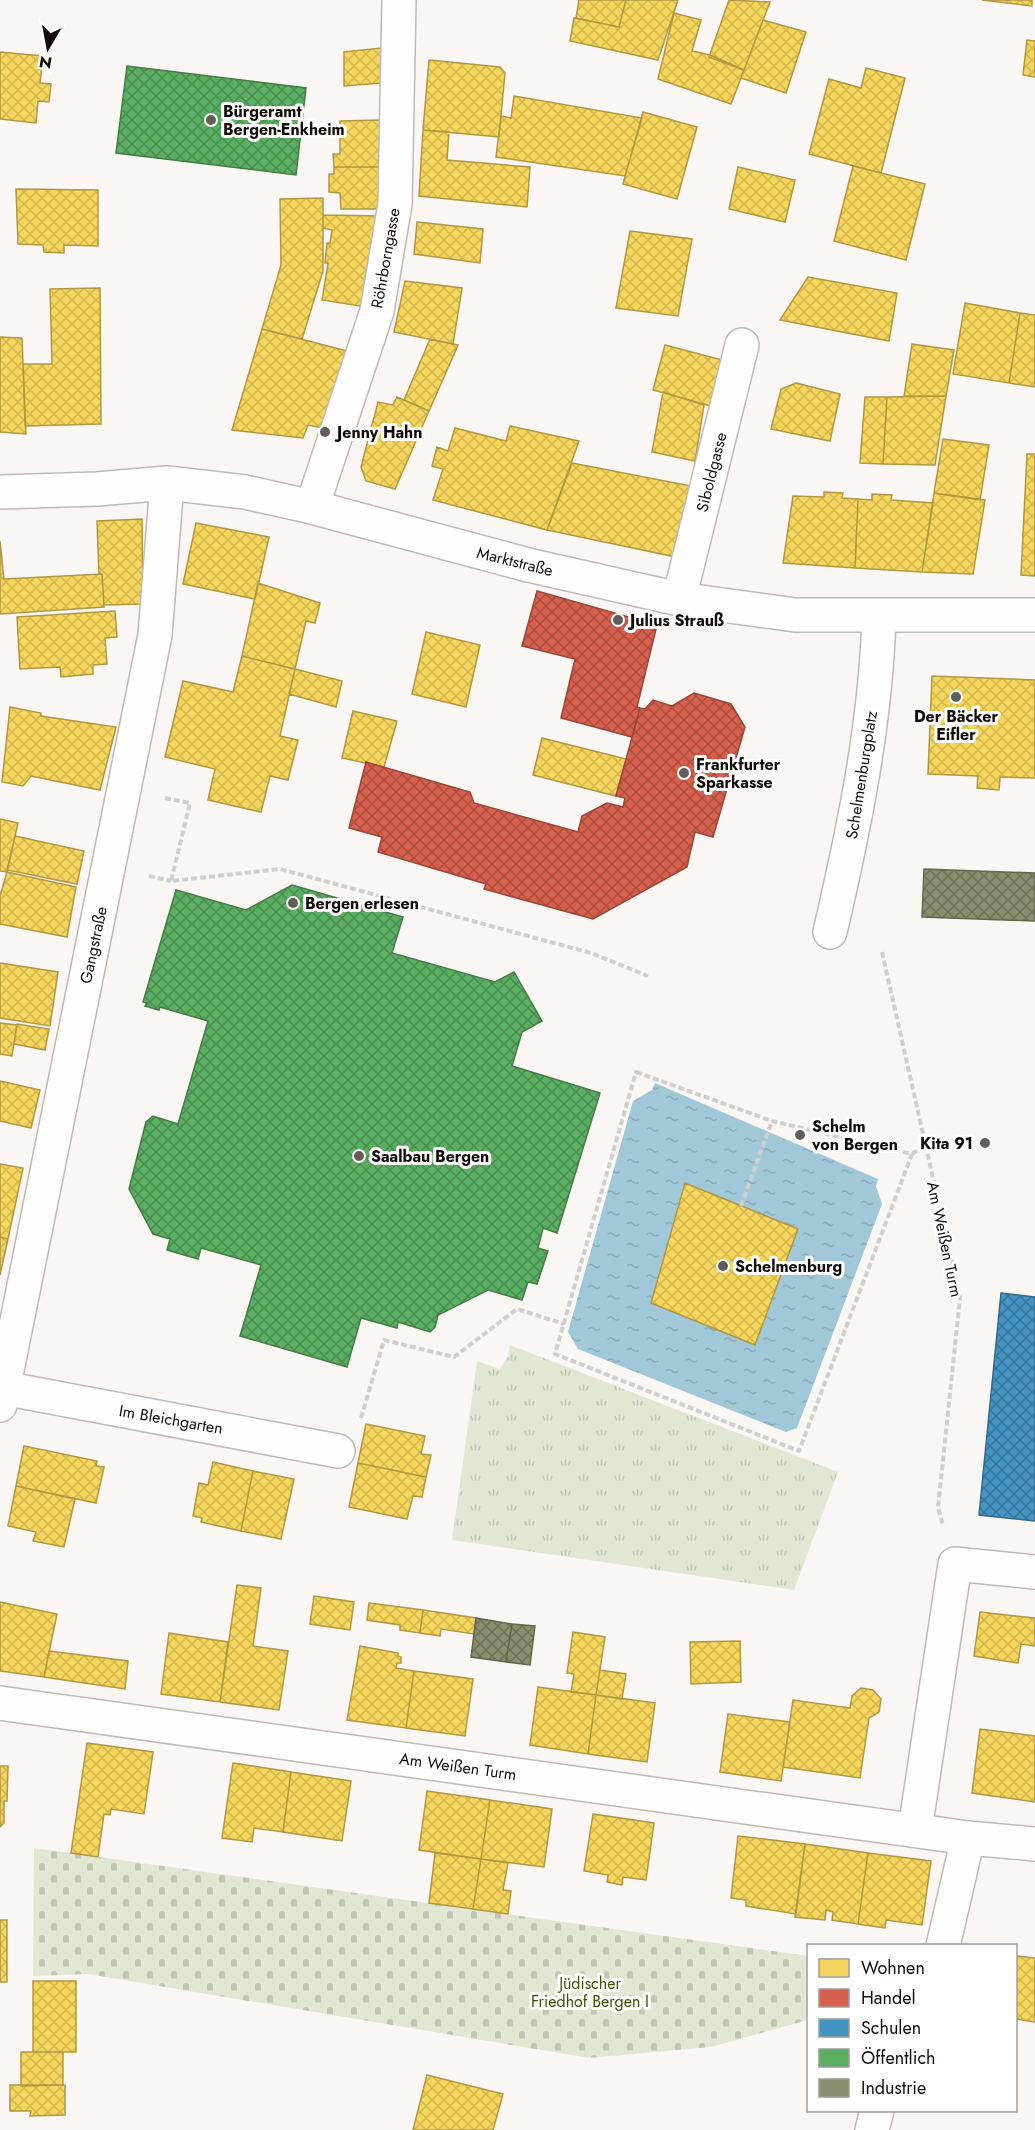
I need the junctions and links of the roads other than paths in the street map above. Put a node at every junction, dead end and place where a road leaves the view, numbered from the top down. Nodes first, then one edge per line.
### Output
1 (399, 0) edge
2 (742, 345) dead end
3 (167, 483) junction
4 (0, 492) edge
5 (312, 507) junction
6 (679, 599) junction
7 (1035, 615) edge
8 (879, 616) junction
9 (830, 932) dead end
10 (2, 1397) edge
11 (338, 1451) road end
12 (1035, 1572) edge
13 (0, 1703) edge
14 (915, 1830) junction
15 (968, 1838) junction
16 (1035, 1844) edge
17 (943, 1944) edge
18 (877, 2112) edge
19 (872, 2130) edge

1 - 5 street, Röhrborngasse
2 - 6 street, Siboldgasse
3 - 4 street, Marktstraße
3 - 5 street, Marktstraße
3 - 10 street, Gangstraße
5 - 6 street, Marktstraße
6 - 8 street, Marktstraße
7 - 8 street, Marktstraße
8 - 9 street, Schelmenburgplatz
10 - 11 street, Im Bleichgarten
12 - 14 street
13 - 14 street, Am Weißen Turm
14 - 15 street, Am Weißen Turm
15 - 16 street, Am Weißen Turm
15 - 17 street
18 - 19 street

